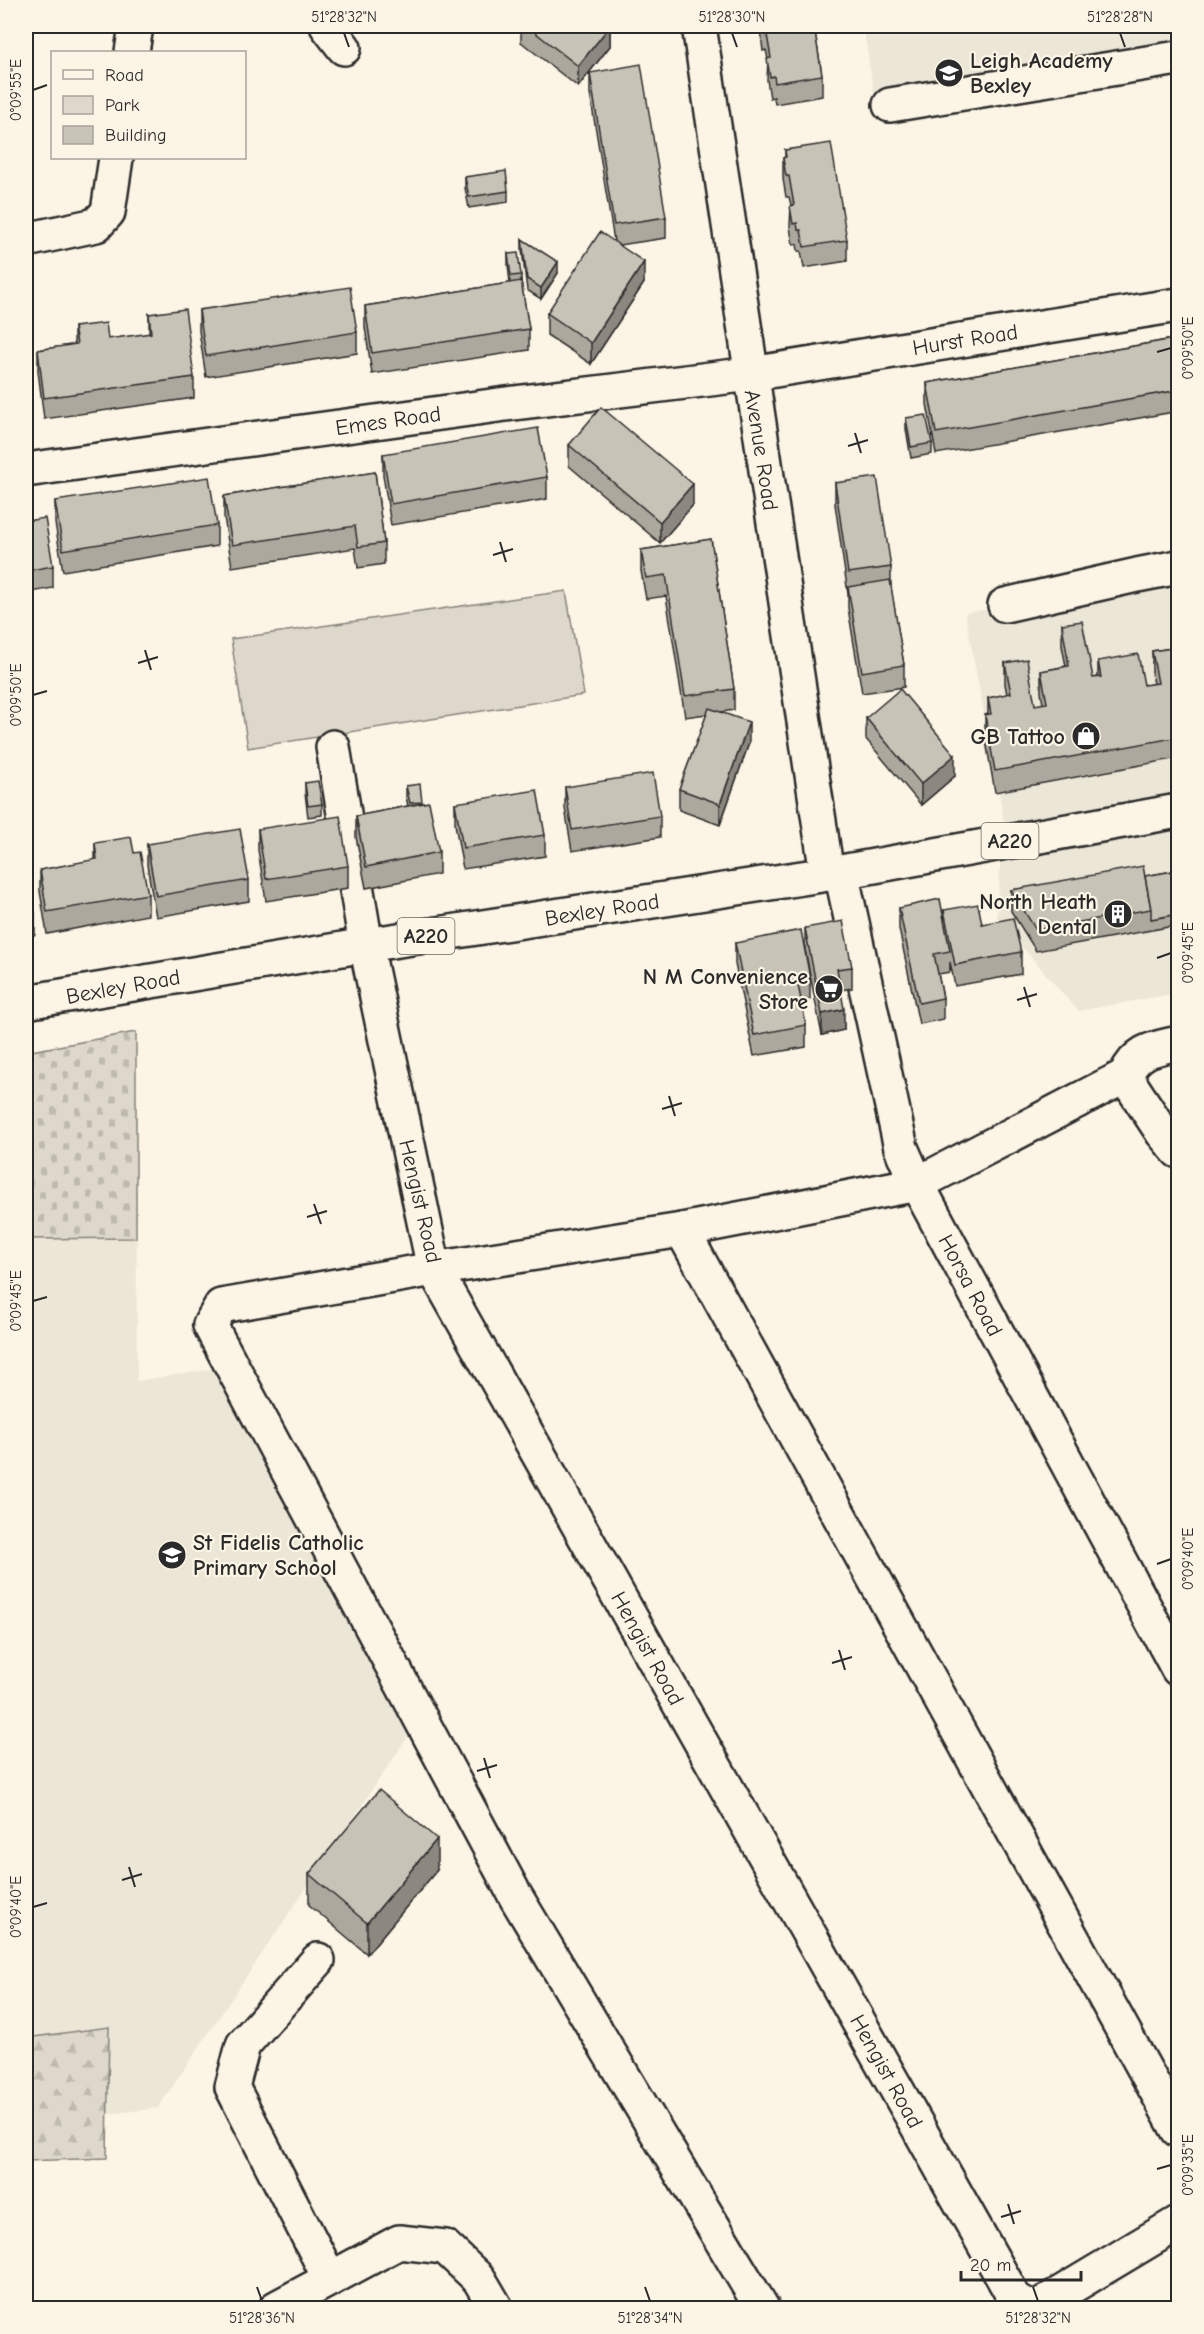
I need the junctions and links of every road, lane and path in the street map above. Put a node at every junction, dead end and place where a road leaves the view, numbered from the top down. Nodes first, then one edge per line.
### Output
1 (136, 26) edge
2 (699, 26) edge
3 (132, 51) edge
4 (1179, 57) edge
5 (890, 105) dead end
6 (116, 159) edge
7 (26, 240) edge
8 (1179, 305) edge
9 (751, 374) junction
10 (26, 470) edge
11 (1179, 567) edge
12 (1005, 605) dead end
13 (333, 747) dead end
14 (1179, 811) edge
15 (834, 873) junction
16 (366, 945) junction
17 (26, 1002) edge
18 (1179, 1043) edge
19 (1125, 1076) junction
20 (1179, 1150) edge
21 (916, 1184) junction
22 (682, 1230) junction
23 (434, 1269) junction
24 (1179, 1669) edge
25 (318, 1960) dead end
26 (1179, 2130) edge
27 (1179, 2223) edge
28 (330, 2279) junction
29 (276, 2308) edge
30 (496, 2308) edge
31 (762, 2308) edge
32 (1034, 2308) edge

1 - 3 street
2 - 9 street, Avenue Road
4 - 5 street
6 - 7 street
8 - 9 street, Hurst Road
9 - 10 street, Emes Road
9 - 15 street, Avenue Road
11 - 12 street
13 - 16 street, Hengist Road
14 - 15 street, Bexley Road / A220
15 - 16 street, Bexley Road / A220
15 - 21 street, Horsa Road
16 - 17 street, Bexley Road / A220
16 - 23 street, Hengist Road
18 - 19 street
19 - 20 street
19 - 21 street
21 - 22 street
21 - 24 street, Horsa Road
22 - 23 street
22 - 26 street
23 - 31 street
23 - 32 street, Hengist Road
25 - 28 street
27 - 32 street
28 - 29 street
28 - 30 street

